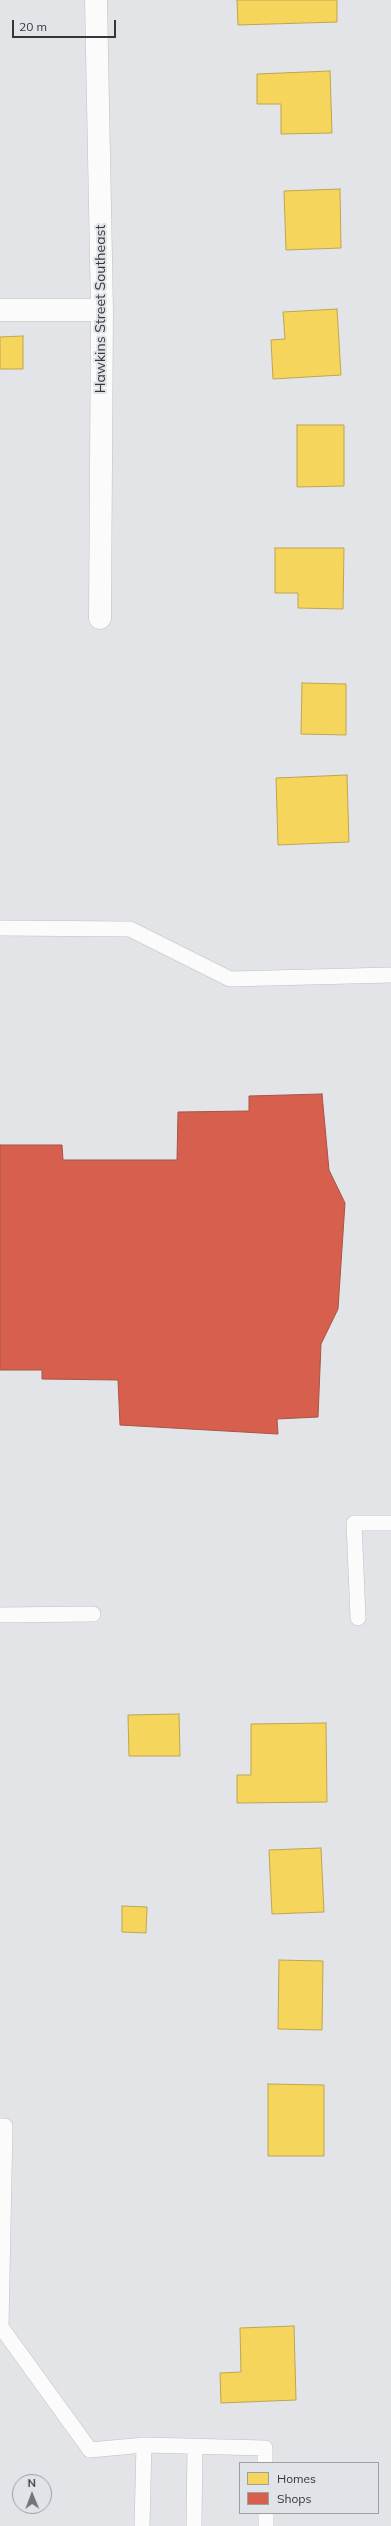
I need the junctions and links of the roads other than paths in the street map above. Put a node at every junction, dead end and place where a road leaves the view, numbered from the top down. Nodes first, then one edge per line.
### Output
1 (96, 0) edge
2 (0, 310) edge
3 (102, 310) junction
4 (100, 618) dead end
5 (0, 928) edge
6 (391, 976) edge
7 (391, 1523) edge
8 (93, 1614) dead end
9 (0, 1615) edge
10 (358, 1618) dead end
11 (0, 2126) edge
12 (1, 2320) edge
13 (144, 2445) junction
14 (195, 2446) junction
15 (265, 2462) edge
16 (266, 2514) edge
17 (142, 2526) edge
18 (194, 2526) edge
19 (266, 2526) edge

1 - 3 street, Hawkins Street Southeast
2 - 3 street
3 - 4 street, Hawkins Street Southeast
5 - 6 lane
7 - 10 lane
8 - 9 lane
11 - 12 lane
12 - 13 lane
13 - 14 lane
13 - 17 lane
14 - 15 lane
14 - 18 lane
16 - 19 lane

